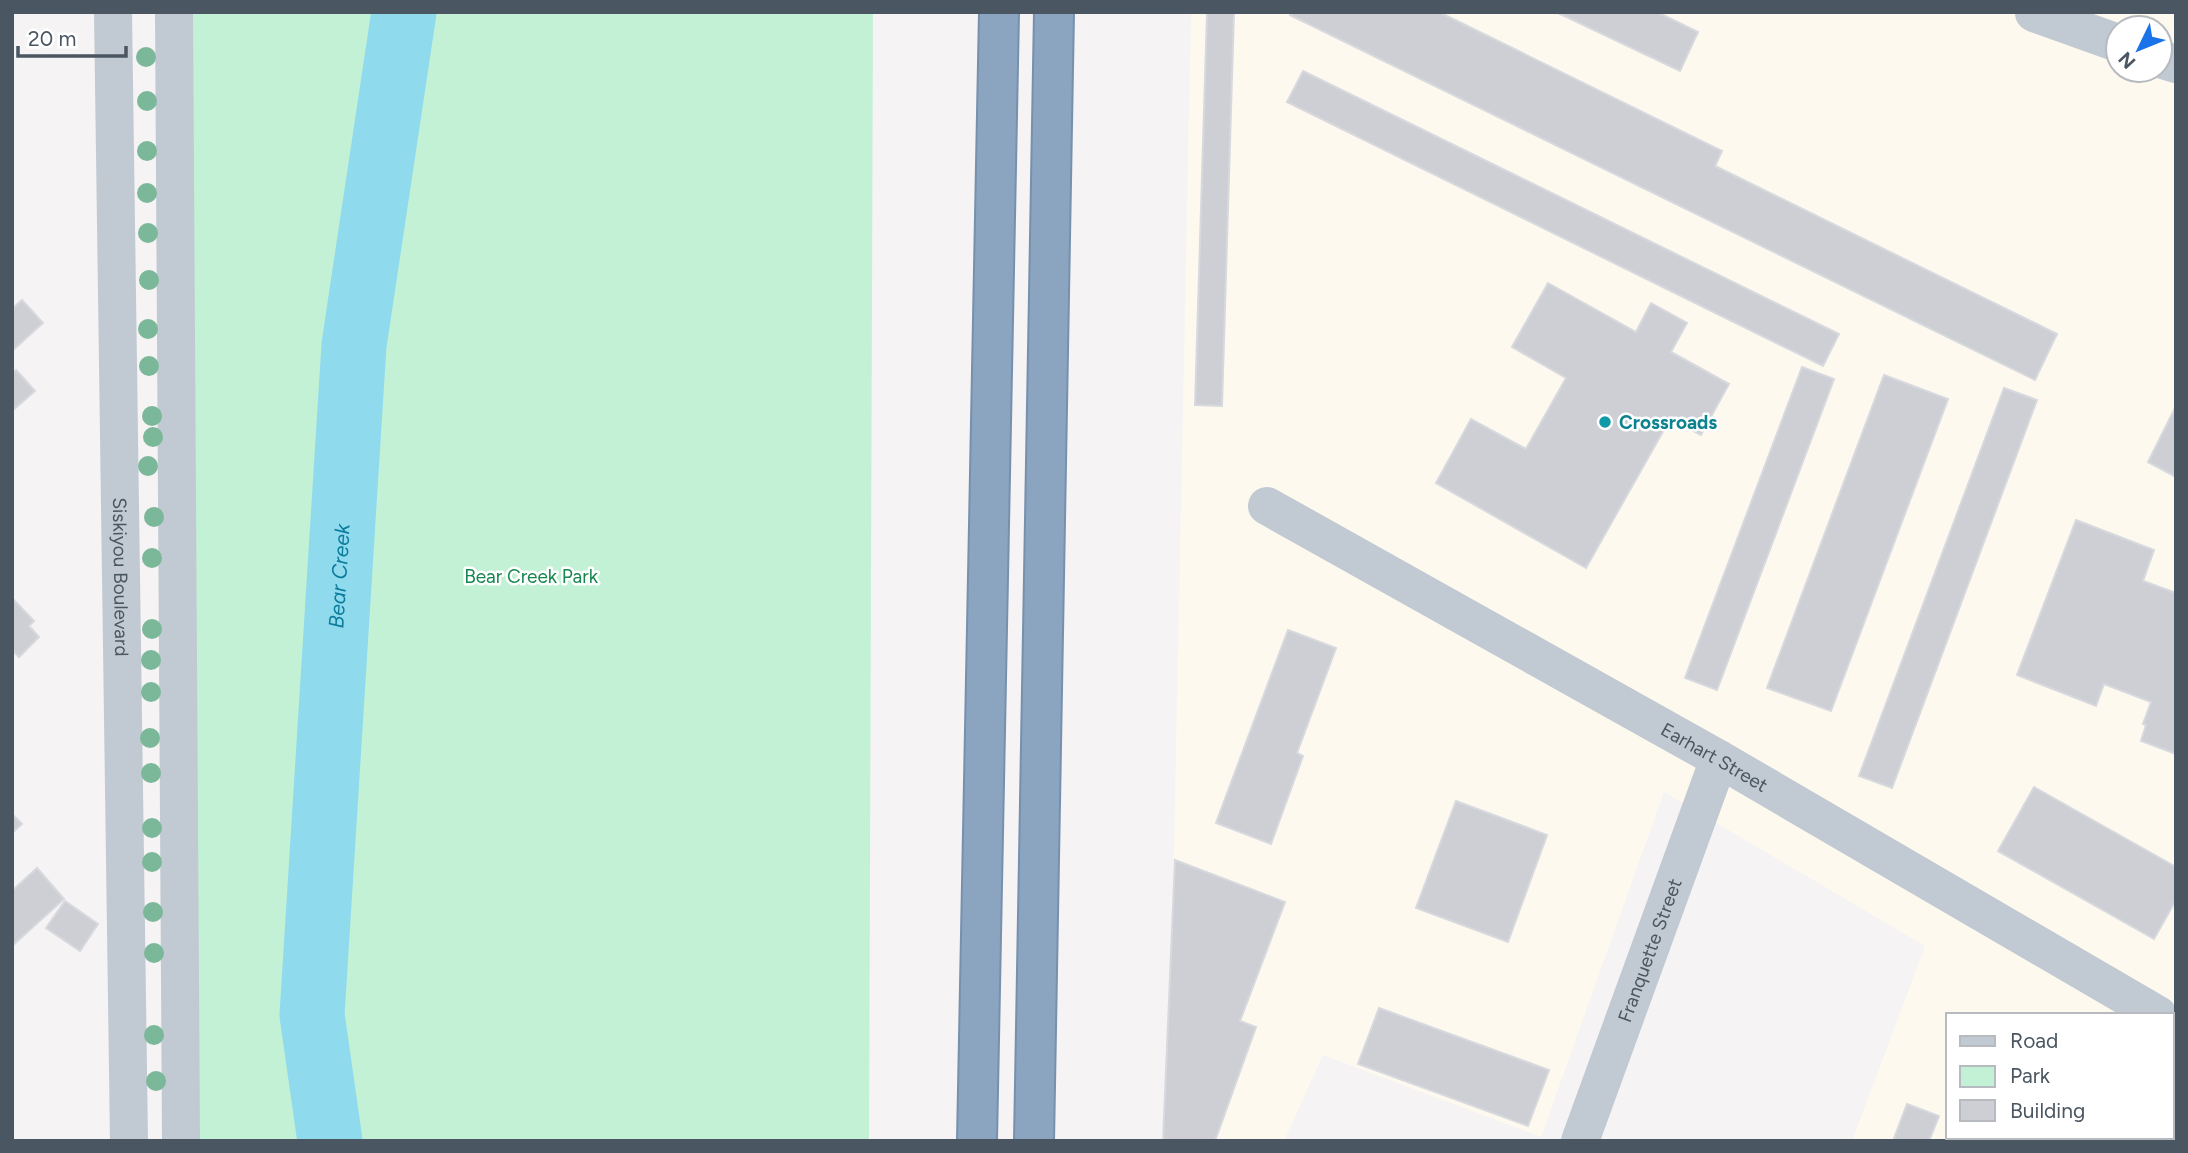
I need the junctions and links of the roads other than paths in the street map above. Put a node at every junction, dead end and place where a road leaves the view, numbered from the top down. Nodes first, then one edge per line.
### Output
1 (113, 12) edge
2 (174, 12) edge
3 (999, 12) edge
4 (1054, 12) edge
5 (2034, 13) edge
6 (2104, 38) edge
7 (1267, 506) dead end
8 (1719, 759) junction
9 (2155, 1013) edge
10 (129, 1141) edge
11 (181, 1141) edge
12 (977, 1141) edge
13 (1034, 1141) edge
14 (1580, 1141) edge

1 - 10 street, Siskiyou Boulevard
2 - 11 street
3 - 12 highway
4 - 13 highway
5 - 6 street
7 - 8 street, Earhart Street
8 - 9 street, Earhart Street
8 - 14 street, Franquette Street

